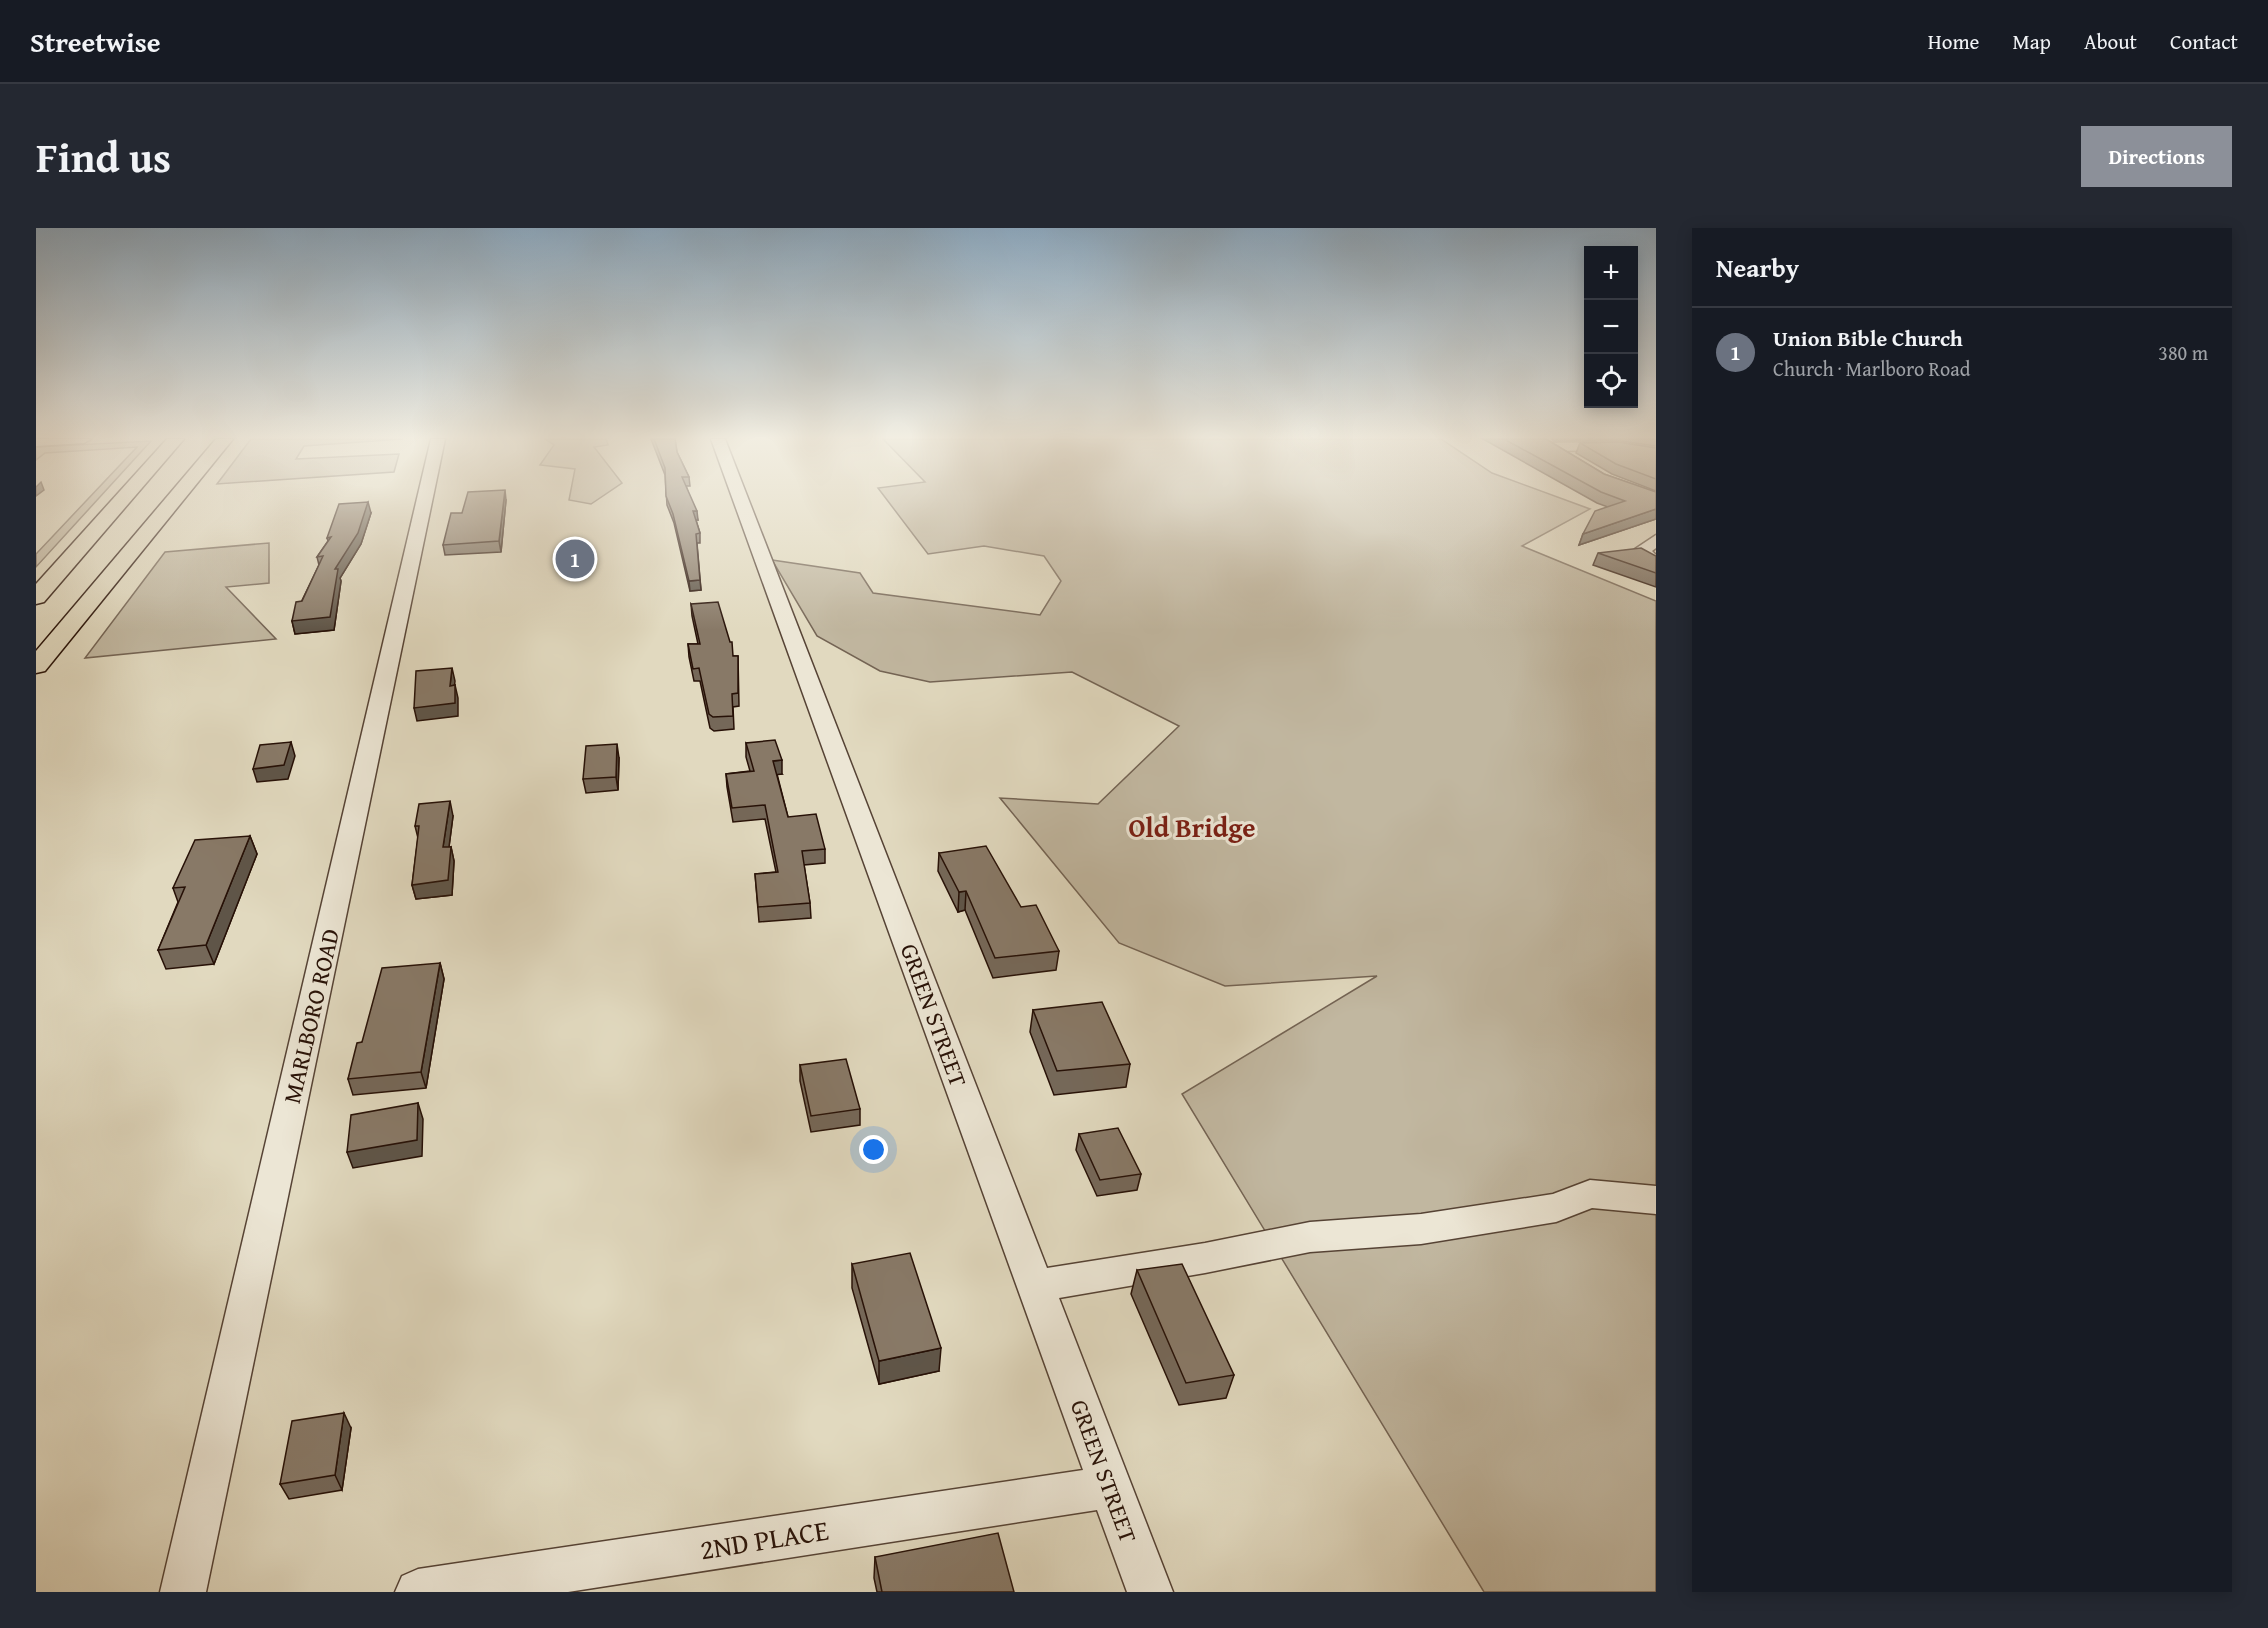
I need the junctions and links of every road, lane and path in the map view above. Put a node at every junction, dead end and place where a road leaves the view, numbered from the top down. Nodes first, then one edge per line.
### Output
1 (120, 503) edge
2 (172, 503) edge
3 (424, 503) edge
4 (742, 503) edge
5 (1656, 540) edge
6 (1656, 563) edge
7 (36, 597) edge
8 (36, 666) edge
9 (1656, 1200) edge
10 (1035, 1286) junction
11 (1110, 1487) junction
12 (183, 1592) edge
13 (418, 1592) edge
14 (1149, 1592) edge

1 - 7 highway
2 - 8 highway
3 - 12 street, MARLBORO ROAD
4 - 10 street, GREEN STREET
5 - 6 street
9 - 10 street
10 - 11 street, GREEN STREET
11 - 13 street, 2ND PLACE
11 - 14 street, GREEN STREET

